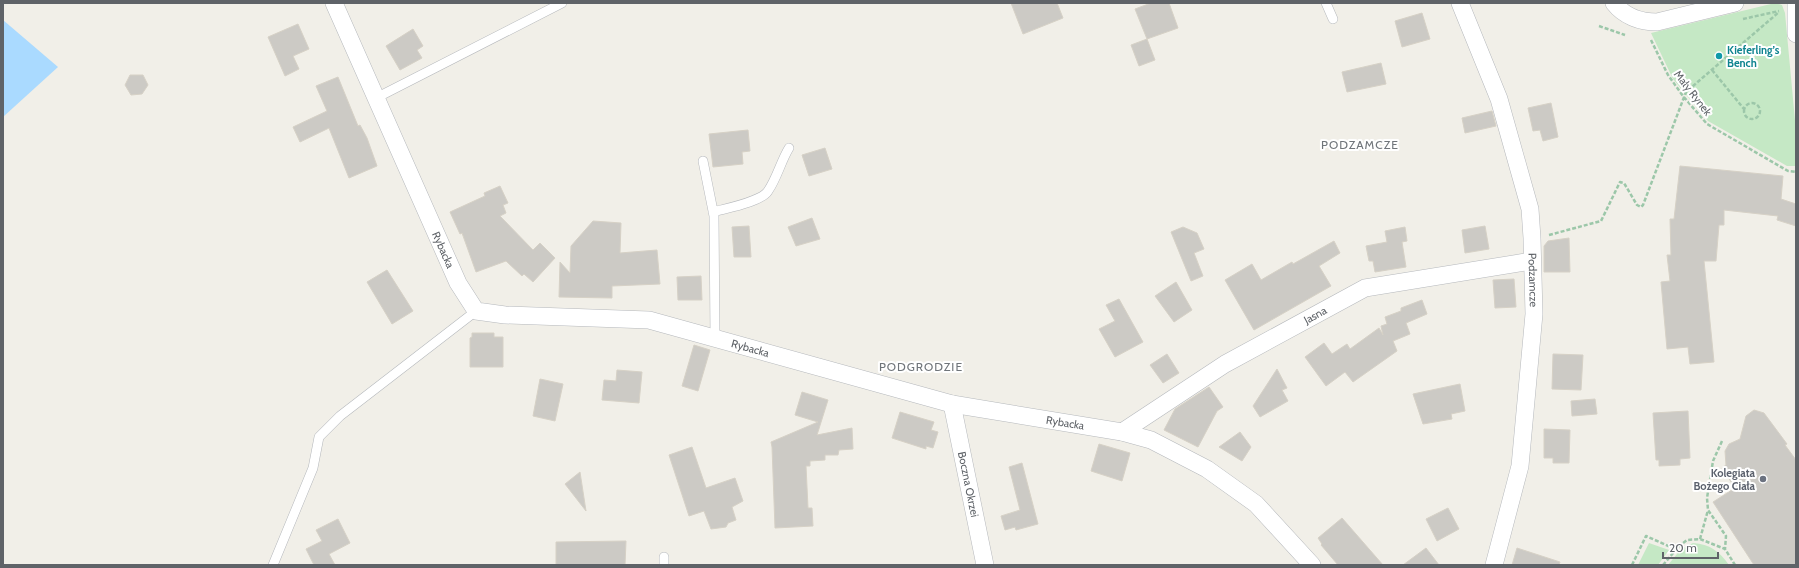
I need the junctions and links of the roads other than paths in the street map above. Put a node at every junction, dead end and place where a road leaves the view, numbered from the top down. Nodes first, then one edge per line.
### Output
1 (334, 3) edge
2 (562, 3) edge
3 (1326, 3) edge
4 (1460, 3) edge
5 (1614, 3) edge
6 (1735, 3) edge
7 (1796, 3) edge
8 (1333, 19) dead end
9 (1796, 34) edge
10 (376, 98) junction
11 (789, 148) dead end
12 (703, 160) dead end
13 (713, 212) junction
14 (1532, 261) junction
15 (476, 311) junction
16 (715, 338) junction
17 (952, 404) junction
18 (1122, 432) junction
19 (273, 565) edge
20 (985, 565) edge
21 (1312, 565) edge
22 (1494, 565) edge

1 - 10 street, Rybacka
2 - 10 lane
3 - 8 lane
4 - 14 street, Podzamcze
5 - 6 street
7 - 9 street
10 - 15 street, Rybacka
11 - 13 lane
12 - 13 lane
13 - 16 lane
14 - 18 street, Jasna
14 - 22 street, Podzamcze
15 - 16 street, Rybacka
15 - 19 lane
16 - 17 street, Rybacka
17 - 18 street, Rybacka
17 - 20 street, Boczna Okrzei
18 - 21 street, Rybacka

